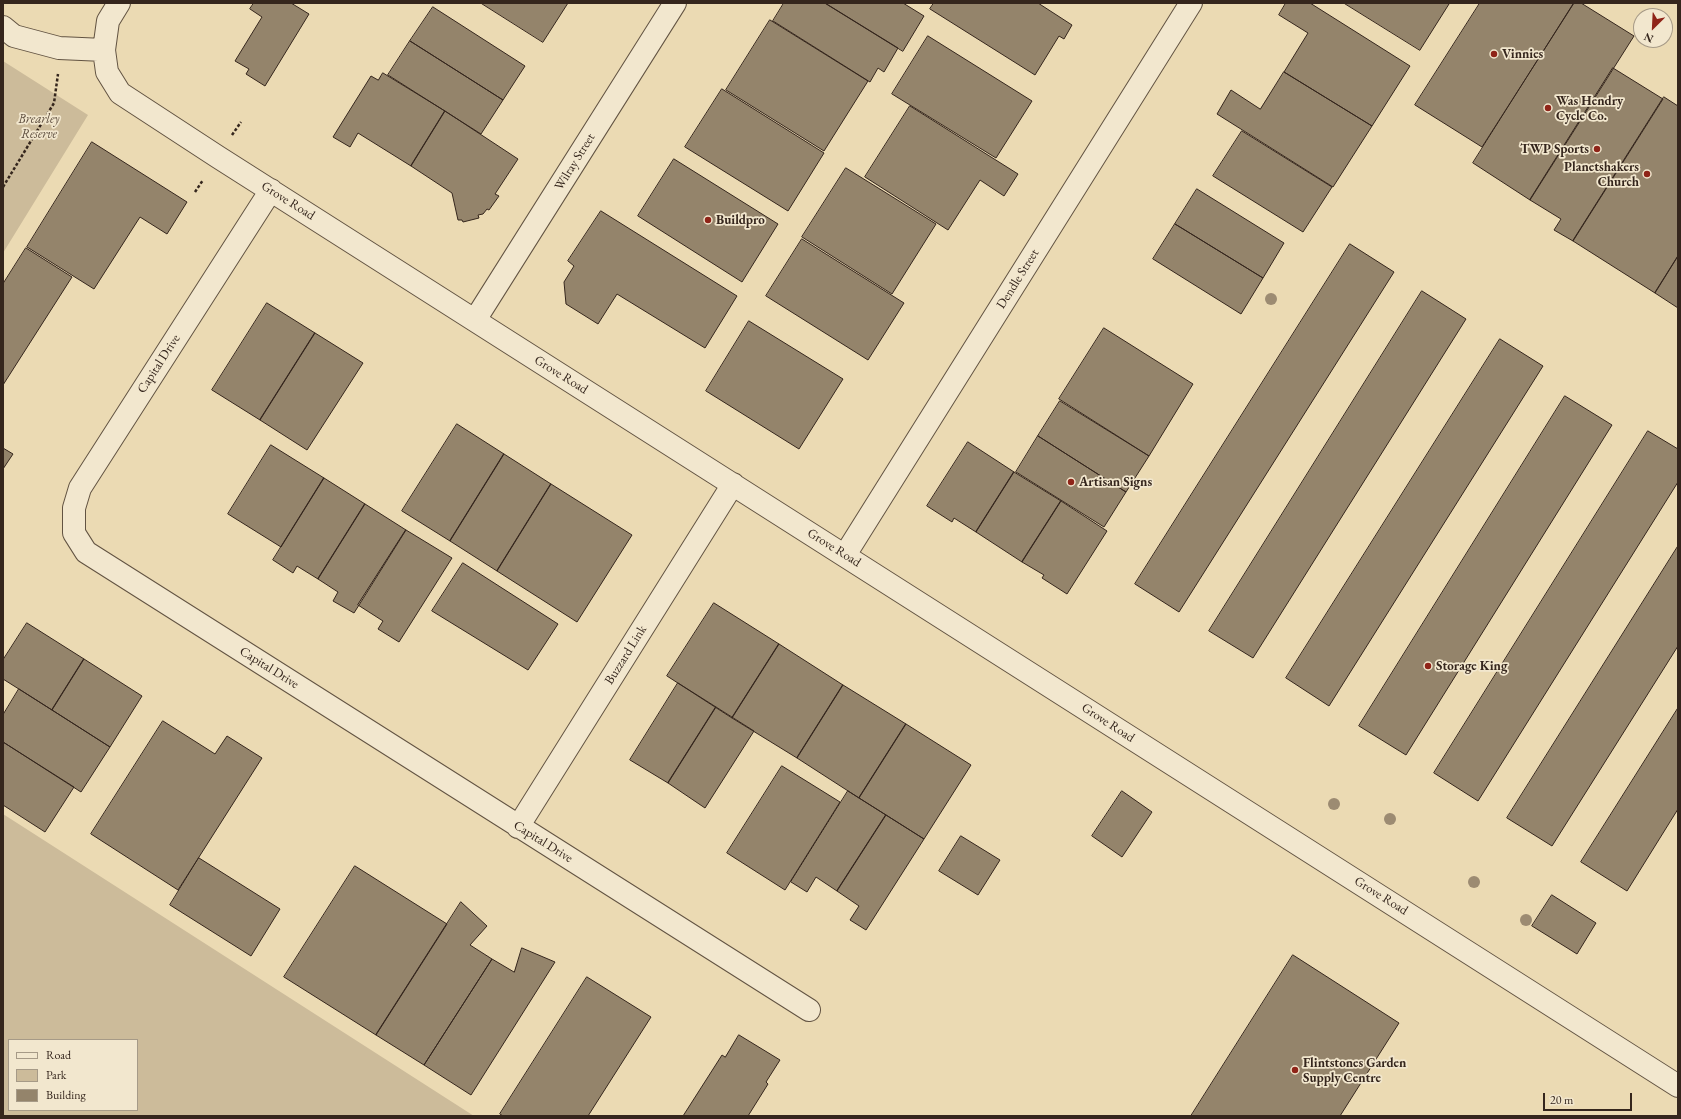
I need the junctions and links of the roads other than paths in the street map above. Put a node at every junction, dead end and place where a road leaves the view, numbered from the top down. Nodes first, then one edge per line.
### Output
1 (119, 3) edge
2 (675, 3) edge
3 (1191, 3) edge
4 (3, 27) edge
5 (104, 50) junction
6 (271, 190) junction
7 (475, 320) junction
8 (733, 484) junction
9 (844, 554) junction
10 (518, 827) junction
11 (809, 1010) dead end
12 (1678, 1086) edge

1 - 5 street, Grove Road
2 - 7 street, Wilray Street
3 - 9 street, Dendle Street
4 - 5 street
5 - 6 street, Grove Road
6 - 7 street, Grove Road
6 - 10 street, Capital Drive
7 - 8 street, Grove Road
8 - 9 street, Grove Road
8 - 10 street, Buzzard Link
9 - 12 street, Grove Road
10 - 11 street, Capital Drive

